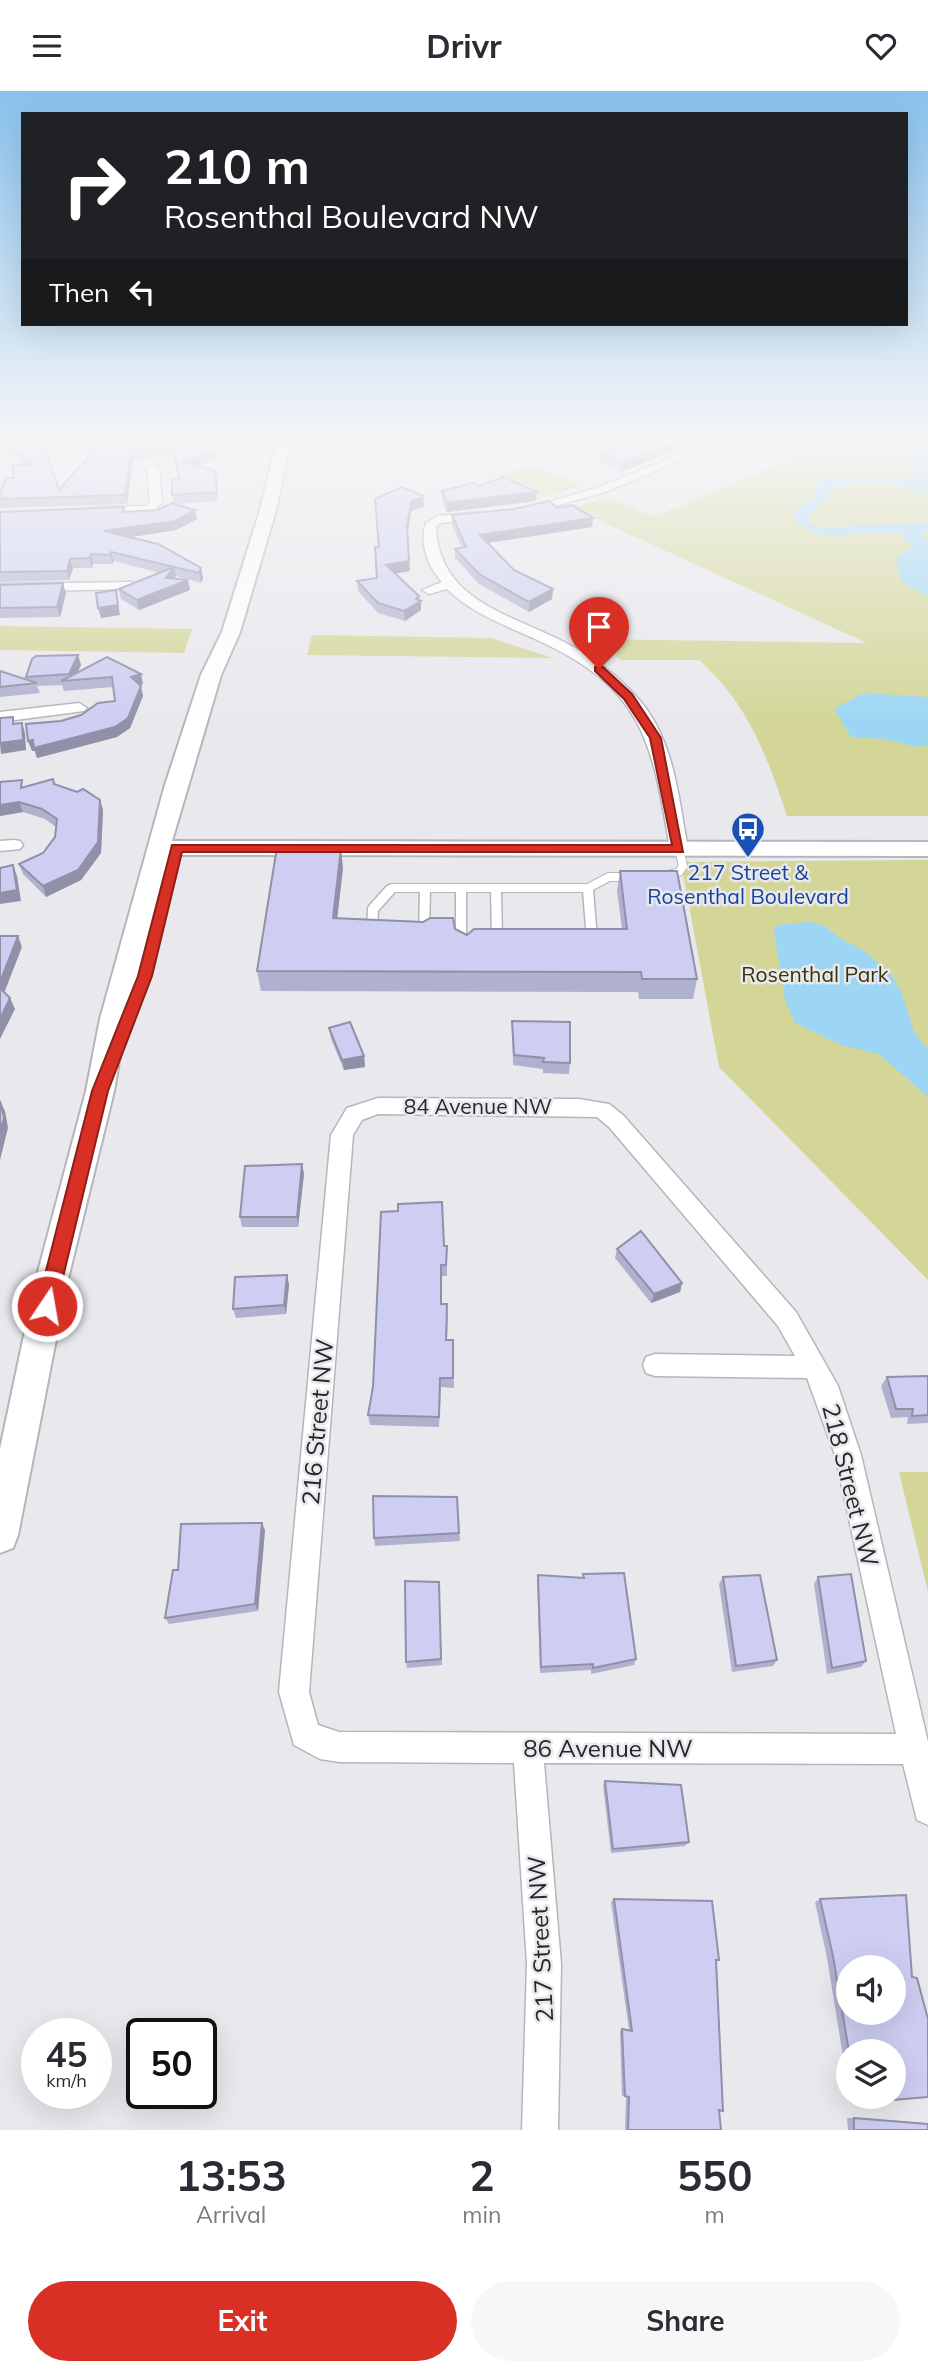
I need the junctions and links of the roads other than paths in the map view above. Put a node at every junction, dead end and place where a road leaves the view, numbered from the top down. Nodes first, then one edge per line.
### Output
1 (260, 535) edge
2 (429, 535) edge
3 (450, 584) junction
4 (127, 585) edge
5 (0, 588) edge
6 (429, 590) dead end
7 (79, 709) dead end
8 (0, 717) edge
9 (928, 830) edge
10 (171, 839) junction
11 (677, 840) junction
12 (928, 849) edge
13 (656, 876) edge
14 (645, 877) edge
15 (425, 888) junction
16 (461, 888) junction
17 (496, 888) junction
18 (588, 888) junction
19 (384, 935) edge
20 (411, 935) edge
21 (497, 938) edge
22 (592, 940) edge
23 (461, 945) edge
24 (601, 1110) joint
25 (354, 1112) joint
26 (51, 1283) junction
27 (655, 1365) dead end
28 (816, 1367) junction
29 (0, 1438) edge
30 (0, 1535) edge
31 (304, 1734) joint
32 (528, 1748) junction
33 (914, 1748) junction
34 (928, 1809) edge
35 (540, 2130) edge

1 - 10 main road
2 - 3 street
3 - 6 street
3 - 11 street
4 - 5 street
7 - 8 street
9 - 11 main road
10 - 11 main road
10 - 26 main road
11 - 12 main road
11 - 13 lane
14 - 18 lane
15 - 16 lane
15 - 19 lane
15 - 20 lane
16 - 17 lane
16 - 23 lane
17 - 18 lane
17 - 21 lane
18 - 22 lane
24 - 25 street, 84 Avenue NW
24 - 28 street, 218 Street NW
25 - 31 street, 216 Street NW
26 - 29 main road
26 - 30 main road
27 - 28 street
28 - 33 street, 218 Street NW
31 - 32 street, 86 Avenue NW
32 - 33 street, 86 Avenue NW
32 - 35 street, 217 Street NW
33 - 34 street, 218 Street NW

